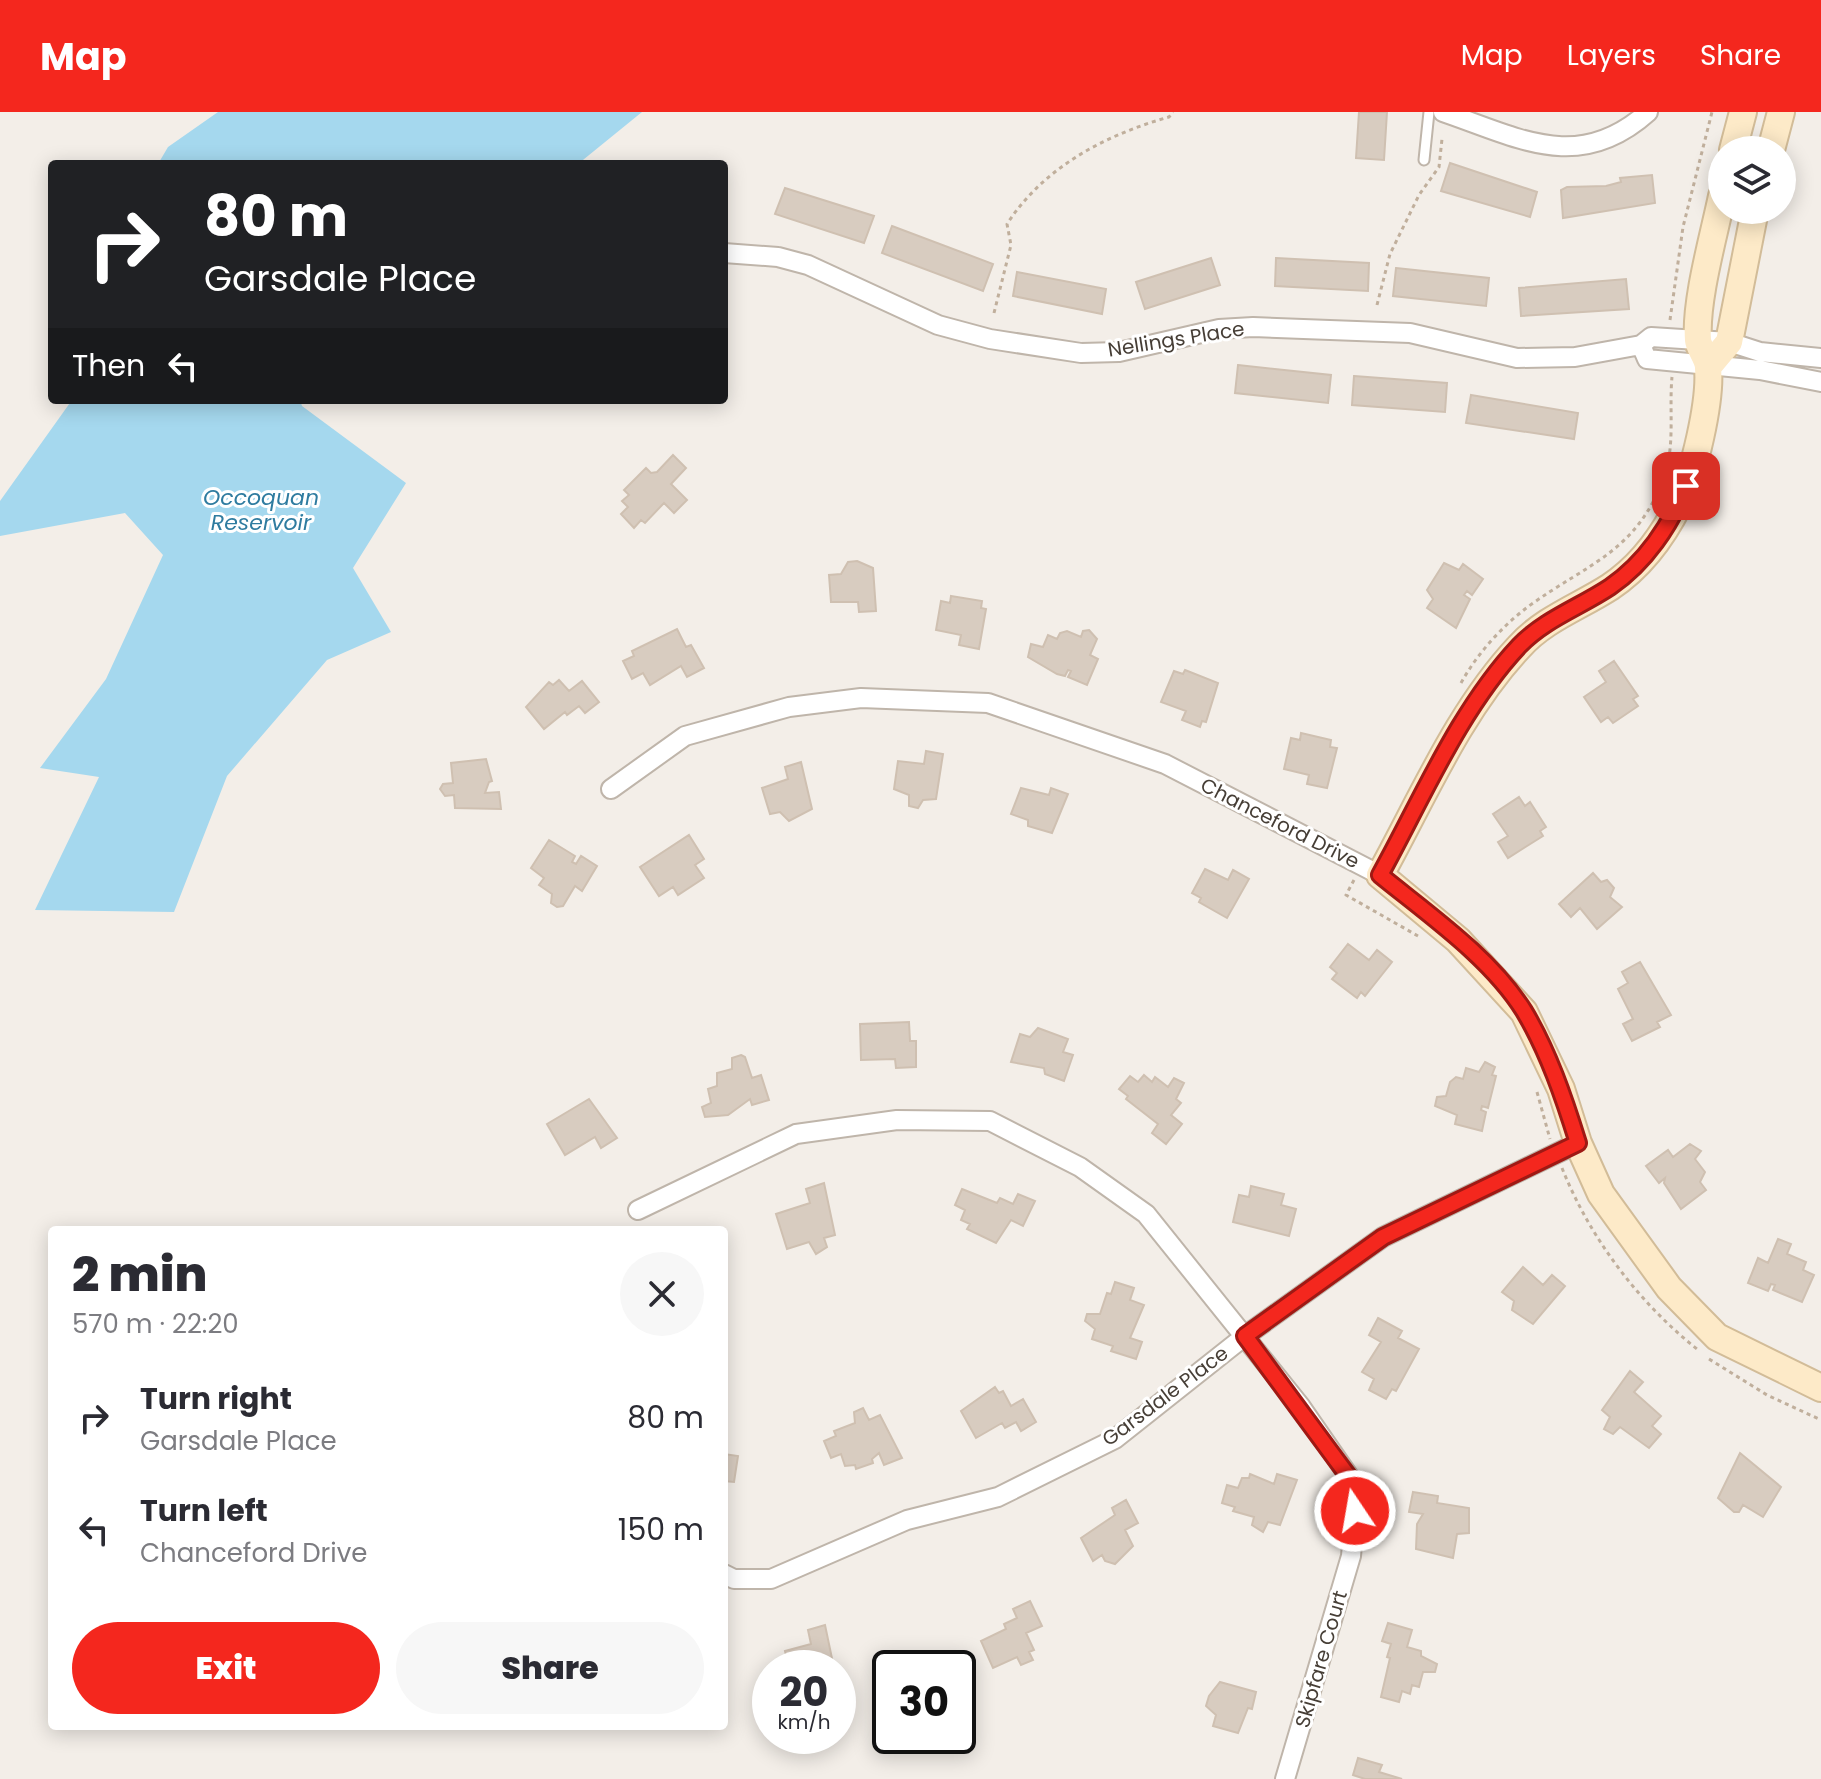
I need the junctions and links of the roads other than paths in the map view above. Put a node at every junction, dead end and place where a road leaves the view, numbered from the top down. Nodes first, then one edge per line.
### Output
1 (1429, 112) edge
2 (1443, 112) edge
3 (1648, 112) edge
4 (1743, 112) edge
5 (1781, 112) edge
6 (1737, 136) edge
7 (1775, 136) edge
8 (1424, 160) dead end
9 (1715, 224) edge
10 (1752, 224) edge
11 (728, 253) edge
12 (1686, 340) junction
13 (1729, 342) junction
14 (1641, 345) junction
15 (1821, 358) edge
16 (1709, 366) junction
17 (1821, 382) edge
18 (611, 789) dead end
19 (1371, 870) junction
20 (1567, 1148) junction
21 (638, 1210) dead end
22 (1245, 1336) junction
23 (1821, 1388) edge
24 (728, 1576) edge
25 (1285, 1779) edge

1 - 8 lane
2 - 3 street
4 - 6 street
5 - 7 street
9 - 12 street
10 - 13 street
11 - 14 street, Nellings Place
12 - 13 street, Nellings Place
12 - 14 street, Nellings Place
12 - 16 street
13 - 15 street, Nellings Place
13 - 16 street
14 - 16 street
16 - 17 street
16 - 19 street
18 - 19 street, Chanceford Drive
19 - 20 street, Chanceford Drive
20 - 22 street, Garsdale Place
20 - 23 street, Chanceford Drive
21 - 22 street, Skipfare Court
22 - 24 street, Garsdale Place
22 - 25 street, Skipfare Court

